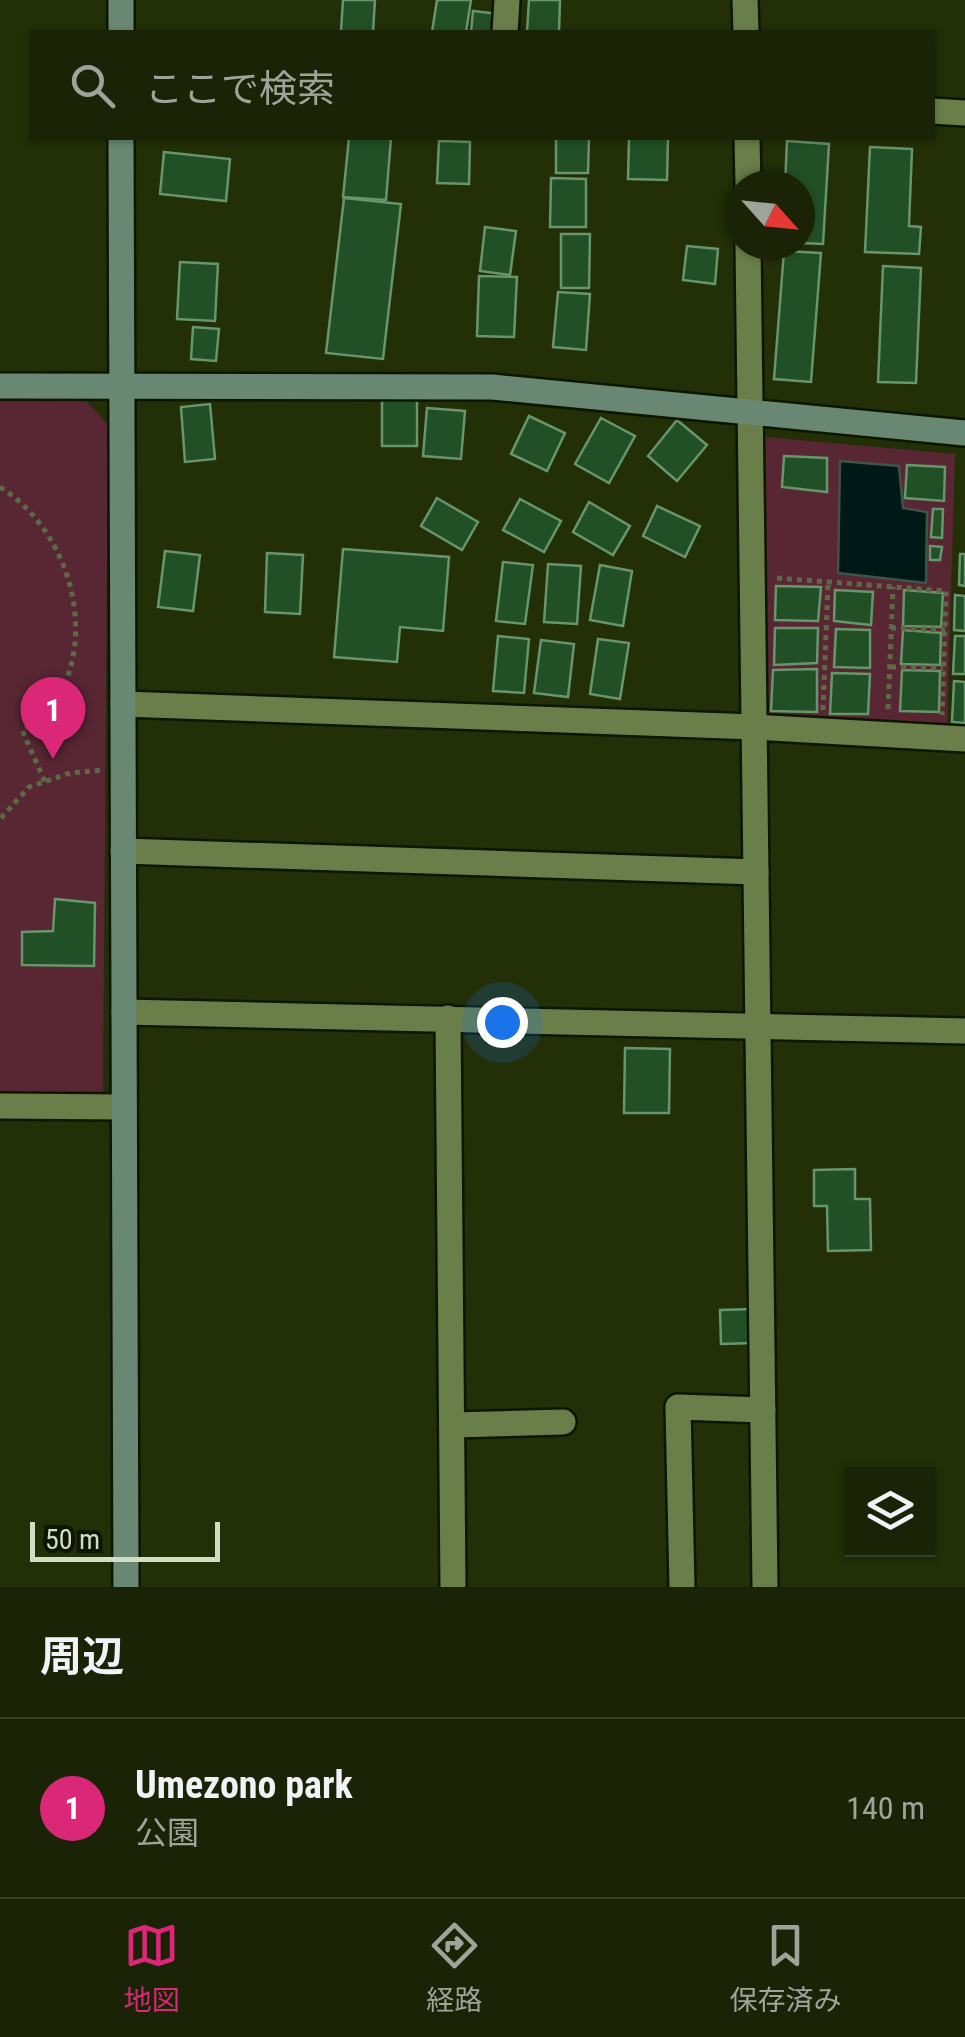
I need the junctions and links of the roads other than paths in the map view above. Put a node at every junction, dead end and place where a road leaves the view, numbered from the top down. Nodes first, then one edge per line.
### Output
1 (121, 0) edge
2 (506, 0) edge
3 (746, 0) edge
4 (121, 30) edge
5 (505, 30) edge
6 (746, 30) edge
7 (935, 110) edge
8 (965, 113) edge
9 (121, 140) edge
10 (748, 140) edge
11 (748, 170) edge
12 (748, 260) edge
13 (0, 386) edge
14 (122, 386) junction
15 (750, 413) junction
16 (965, 433) edge
17 (123, 704) junction
18 (754, 728) junction
19 (953, 739) edge
20 (123, 851) junction
21 (756, 872) junction
22 (124, 1012) junction
23 (448, 1018) junction
24 (758, 1026) junction
25 (965, 1031) edge
26 (0, 1106) edge
27 (124, 1107) junction
28 (763, 1410) junction
29 (563, 1422) dead end
30 (452, 1425) junction
31 (126, 1587) edge
32 (454, 1587) edge
33 (682, 1587) edge
34 (766, 1587) edge

1 - 4 street
2 - 5 street
3 - 6 street
7 - 8 street
9 - 14 street
10 - 11 street
12 - 15 street
13 - 14 street
14 - 15 street
14 - 17 street
15 - 16 street
15 - 18 street
17 - 18 street
17 - 20 street
18 - 19 street
18 - 21 street
20 - 21 street
20 - 22 street
21 - 24 street
22 - 23 street
22 - 27 street
23 - 24 street
23 - 30 street
24 - 25 street
24 - 28 street
26 - 27 street
27 - 31 street
28 - 33 street
28 - 34 street
29 - 30 street
30 - 32 street

